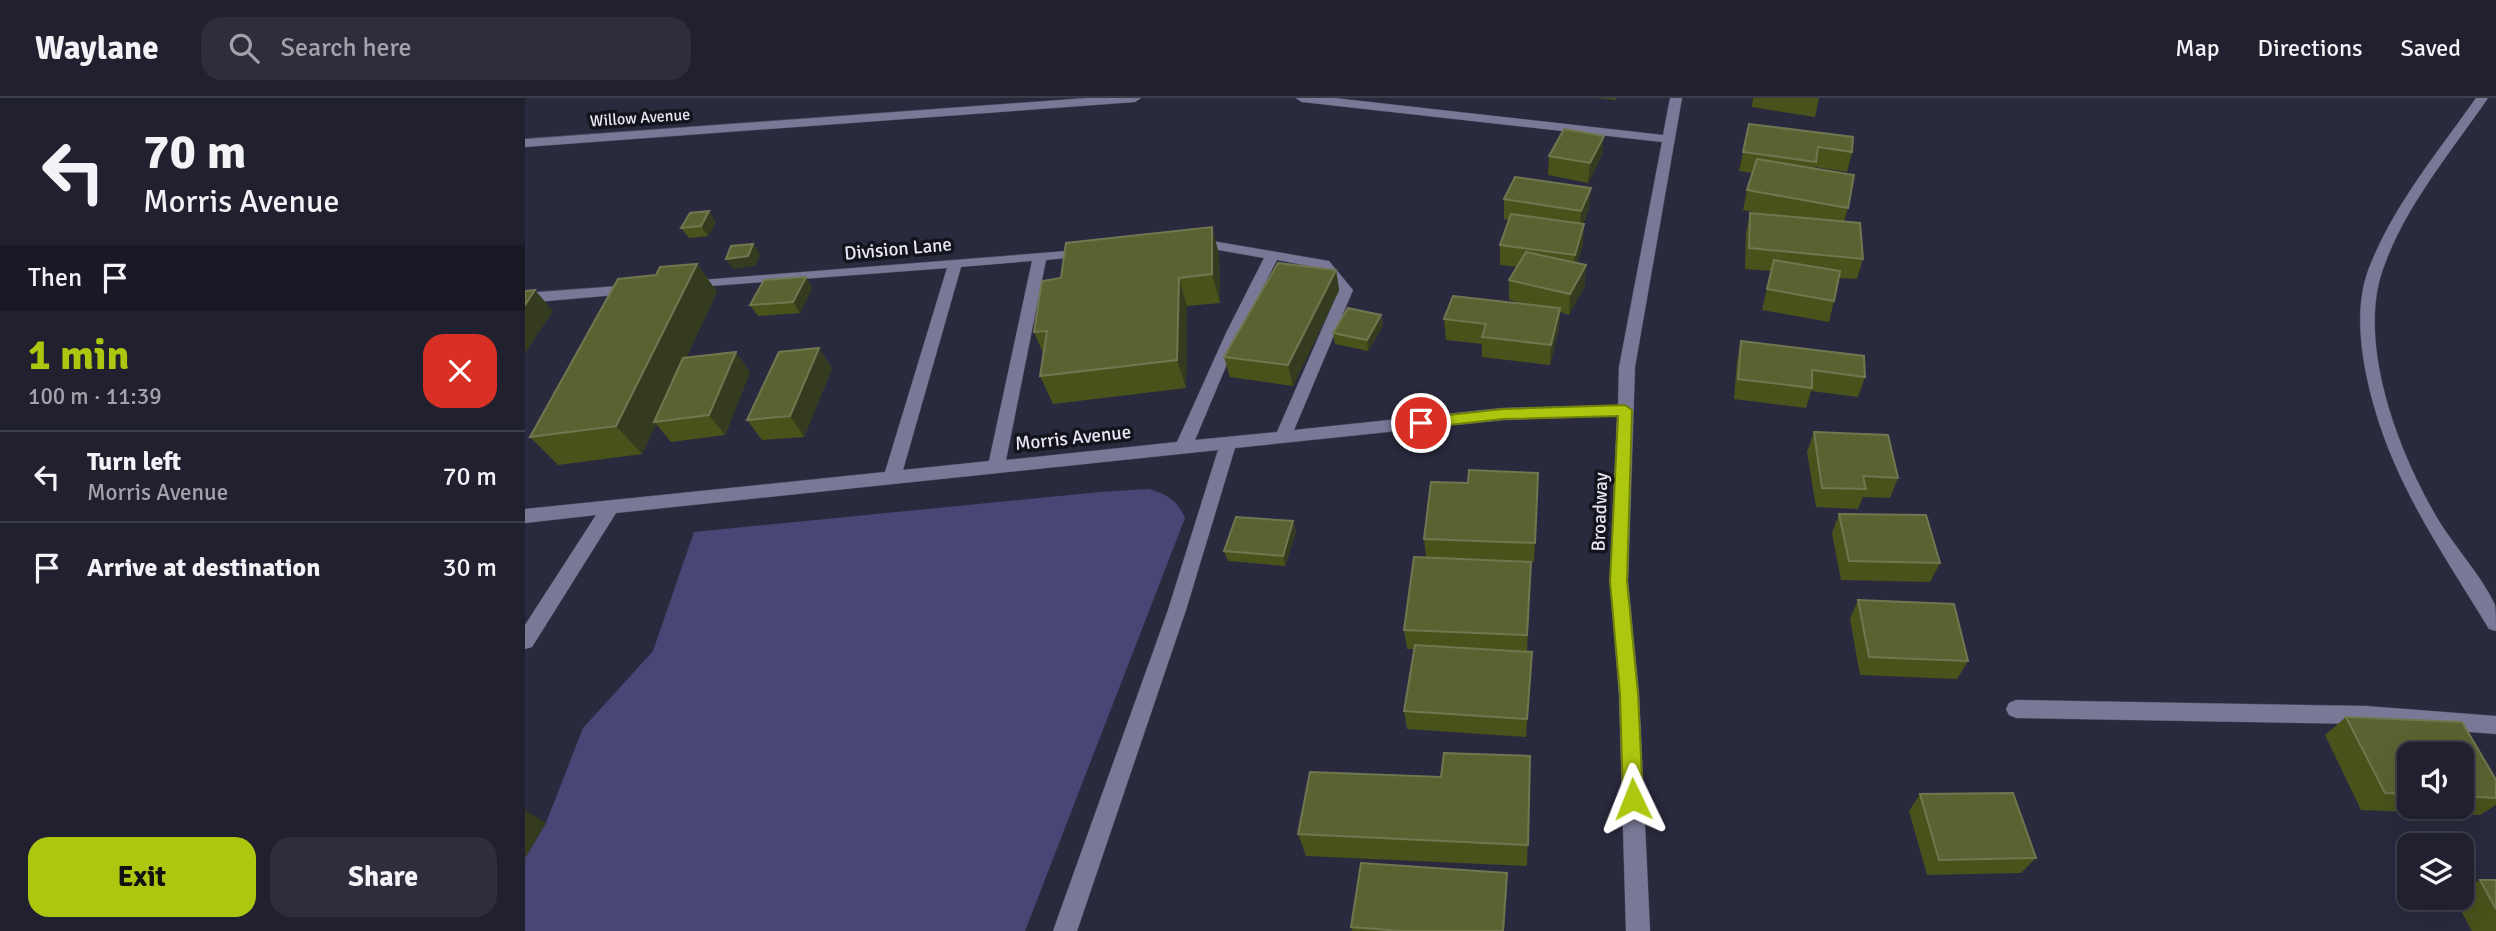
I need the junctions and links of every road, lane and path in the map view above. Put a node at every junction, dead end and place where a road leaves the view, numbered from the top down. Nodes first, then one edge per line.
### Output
1 (1135, 98) edge
2 (1302, 98) edge
3 (1676, 98) edge
4 (2482, 98) edge
5 (1670, 139) junction
6 (525, 143) edge
7 (1183, 243) edge
8 (1104, 251) edge
9 (1273, 255) junction
10 (1040, 257) junction
11 (955, 264) junction
12 (678, 286) edge
13 (650, 288) edge
14 (525, 298) edge
15 (1625, 410) junction
16 (1283, 437) junction
17 (1228, 444) junction
18 (1183, 448) junction
19 (996, 467) junction
20 (892, 478) junction
21 (611, 507) junction
22 (525, 516) edge
23 (2496, 623) edge
24 (525, 641) edge
25 (2016, 709) dead end
26 (2496, 724) edge
27 (1065, 931) edge
28 (1638, 931) edge

1 - 6 street, Willow Avenue
2 - 5 street
3 - 5 street, Broadway
4 - 23 street
5 - 15 street, Broadway
7 - 9 street
8 - 10 street, Division Lane
9 - 16 street
9 - 18 street
10 - 11 street, Division Lane
10 - 19 street
11 - 12 street, Division Lane
11 - 20 street
13 - 14 street
15 - 16 street, Morris Avenue
15 - 28 street, Broadway
16 - 17 street, Morris Avenue
17 - 18 street, Morris Avenue
17 - 27 street
18 - 19 street, Morris Avenue
19 - 20 street, Morris Avenue
20 - 21 street, Morris Avenue
21 - 22 street, Morris Avenue
21 - 24 street
25 - 26 street

